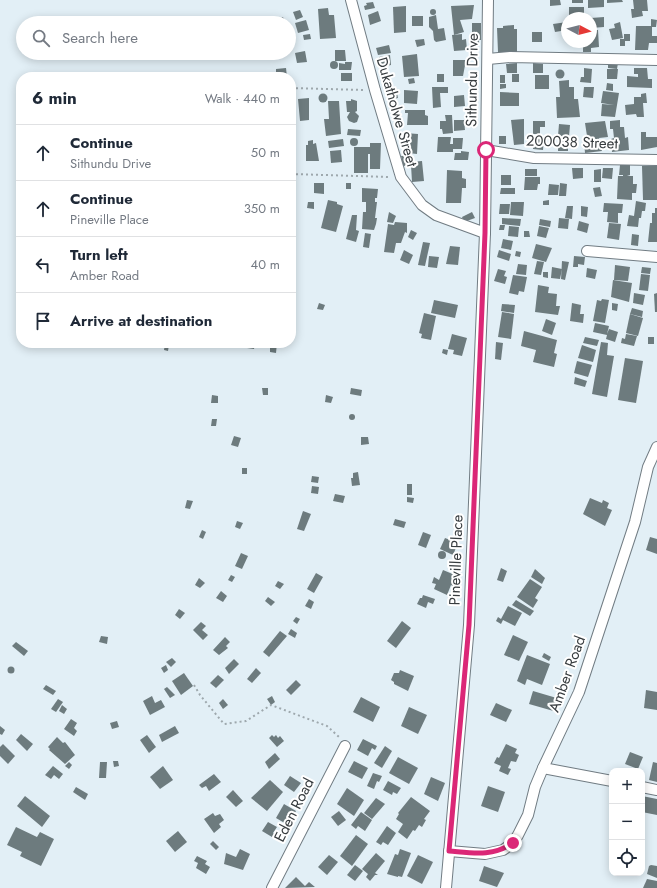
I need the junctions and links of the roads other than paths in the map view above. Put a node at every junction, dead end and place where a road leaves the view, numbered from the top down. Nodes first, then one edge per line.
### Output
1 (351, 0) edge
2 (488, 0) edge
3 (488, 59) junction
4 (657, 60) edge
5 (486, 150) junction
6 (657, 160) edge
7 (485, 233) junction
8 (587, 251) dead end
9 (657, 257) edge
10 (657, 447) edge
11 (345, 746) road end
12 (543, 768) junction
13 (609, 780) edge
14 (645, 788) edge
15 (657, 790) edge
16 (449, 851) junction
17 (272, 888) edge
18 (446, 888) edge

1 - 7 street, Dukatholwe Street
2 - 3 street, Sithundu Drive
3 - 4 street
3 - 5 street, Sithundu Drive
5 - 6 street, 200038 Street
5 - 7 street, Sithundu Drive
7 - 16 street, Pineville Place
8 - 9 street
10 - 12 street, Amber Road
11 - 17 street, Eden Road
12 - 13 street
12 - 16 street, Amber Road
14 - 15 street
16 - 18 street, Pineville Place

